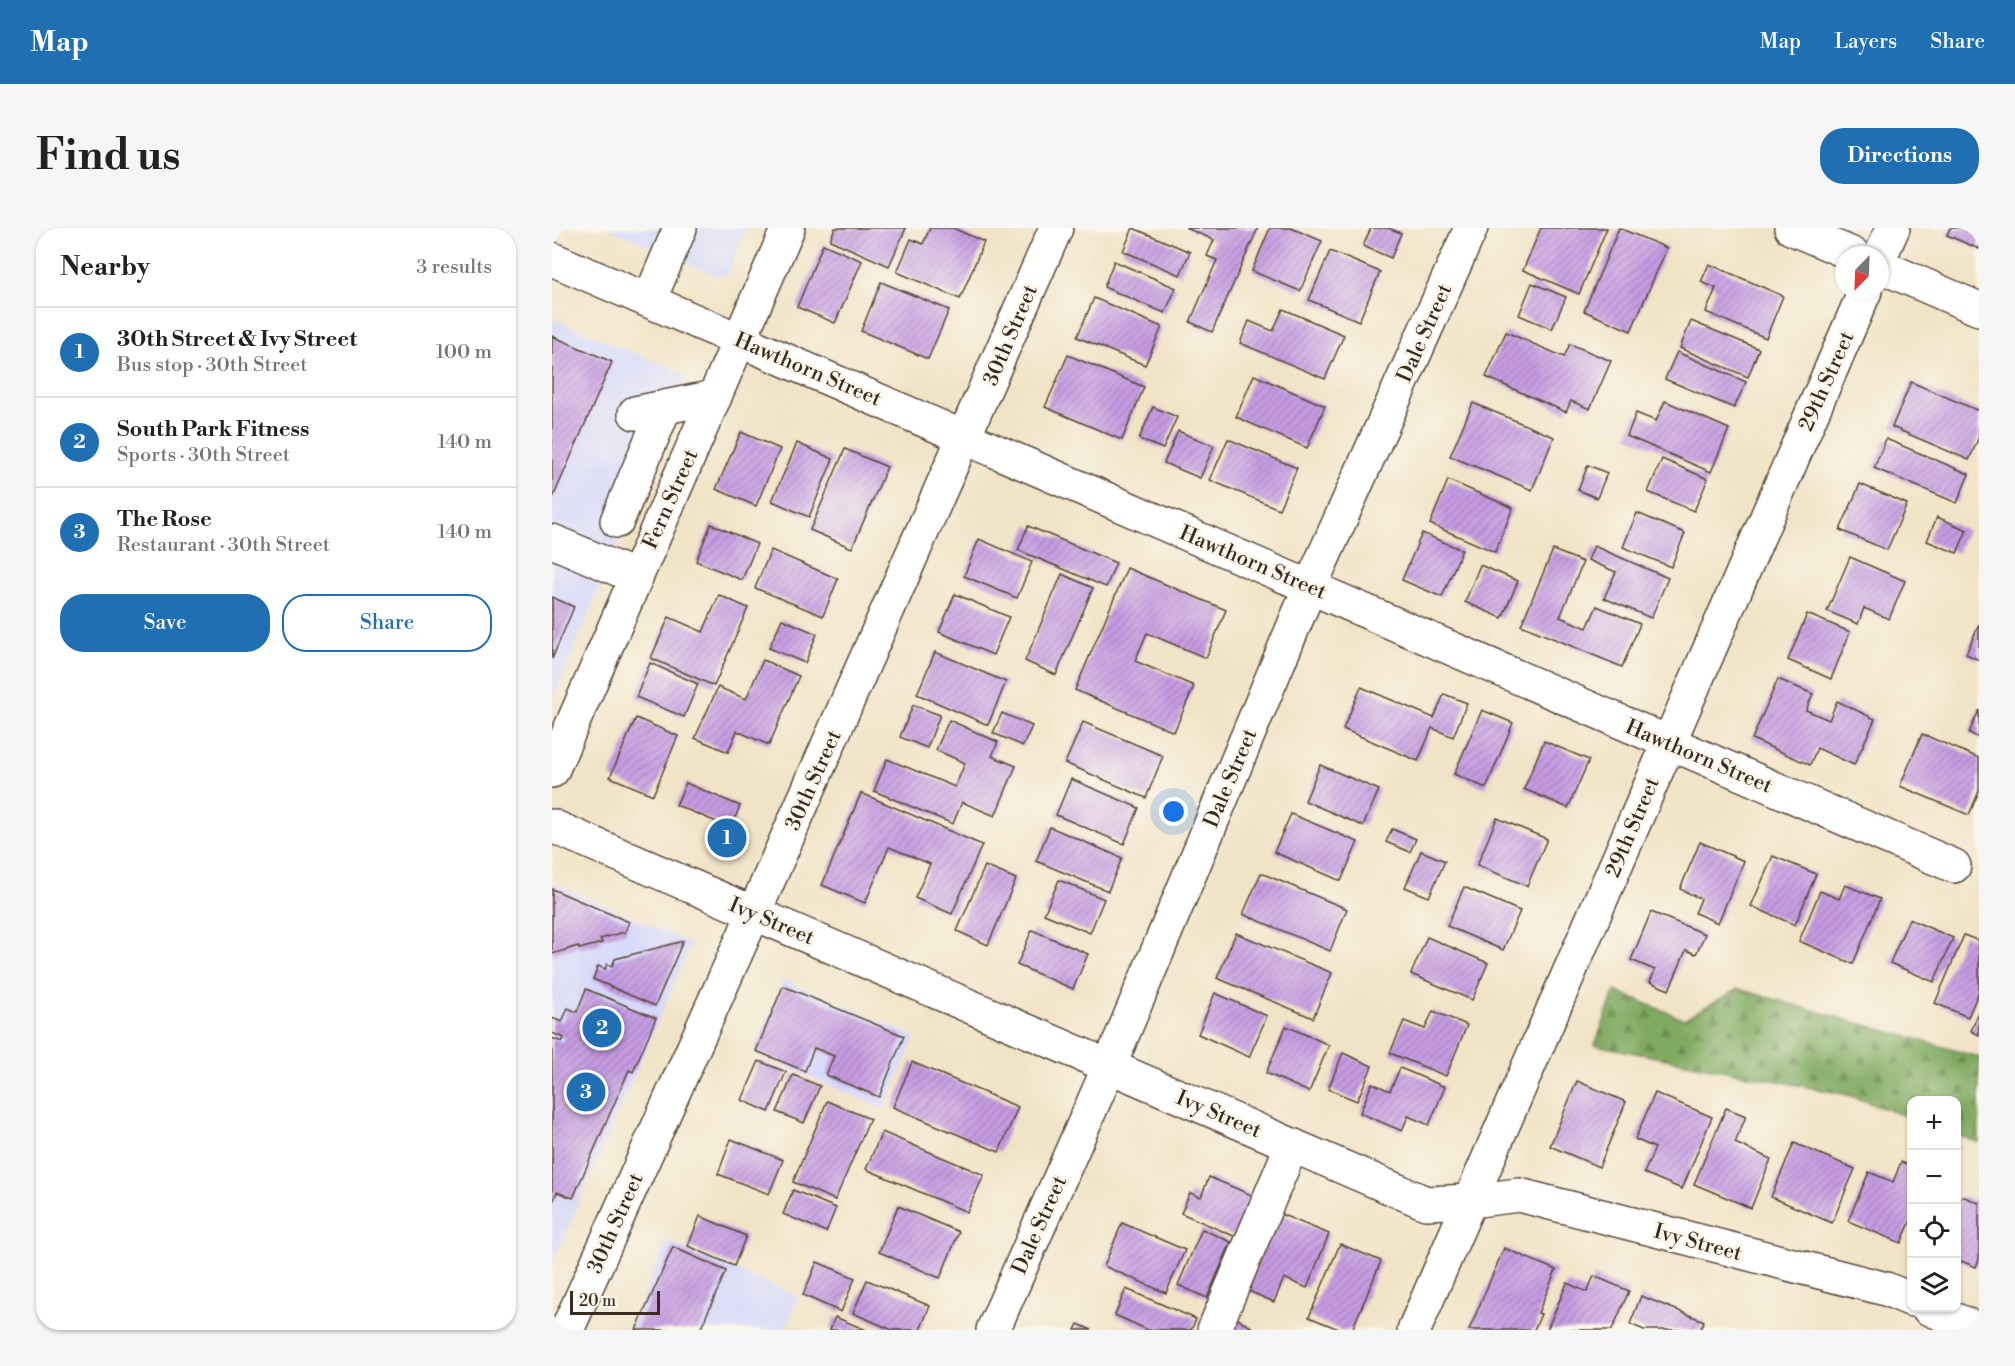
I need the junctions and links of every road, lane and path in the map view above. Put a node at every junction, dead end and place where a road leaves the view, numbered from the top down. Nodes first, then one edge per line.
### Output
1 (680, 228) edge
2 (788, 228) edge
3 (1056, 228) edge
4 (1471, 228) edge
5 (1791, 228) edge
6 (1893, 228) edge
7 (1885, 246) edge
8 (1835, 247) edge
9 (552, 259) edge
10 (1889, 270) edge
11 (1861, 300) edge
12 (649, 301) junction
13 (1979, 309) edge
14 (741, 340) junction
15 (715, 397) junction
16 (965, 437) junction
17 (616, 521) dead end
18 (552, 541) edge
19 (636, 577) junction
20 (1310, 587) junction
21 (1668, 742) junction
22 (552, 771) edge
23 (552, 826) edge
24 (1954, 866) dead end
25 (754, 913) junction
26 (1108, 1066) junction
27 (1292, 1145) junction
28 (1470, 1201) junction
29 (1907, 1298) edge
30 (1937, 1312) edge
31 (567, 1330) edge
32 (993, 1330) edge
33 (1214, 1330) edge
34 (1414, 1330) edge
35 (1979, 1330) edge

1 - 12 street
2 - 14 street, Fern Street
3 - 16 street, 30th Street
4 - 20 street, Dale Street
5 - 8 street
6 - 7 street
9 - 12 street, Hawthorn Street
10 - 13 street
11 - 21 street, 29th Street
12 - 14 street, Hawthorn Street
14 - 15 street, Fern Street
14 - 16 street, Hawthorn Street
15 - 17 street
15 - 19 street, Fern Street
16 - 20 street, Hawthorn Street
16 - 25 street, 30th Street
18 - 19 street
19 - 22 street, Fern Street
20 - 21 street, Hawthorn Street
20 - 26 street, Dale Street
21 - 24 street, Hawthorn Street
21 - 28 street, 29th Street
23 - 25 street, Ivy Street
25 - 26 street, Ivy Street
25 - 31 street, 30th Street
26 - 27 street, Ivy Street
26 - 32 street, Dale Street
27 - 28 street, Ivy Street
27 - 33 street
28 - 29 street, Ivy Street
28 - 34 street, 29th Street
30 - 35 street

